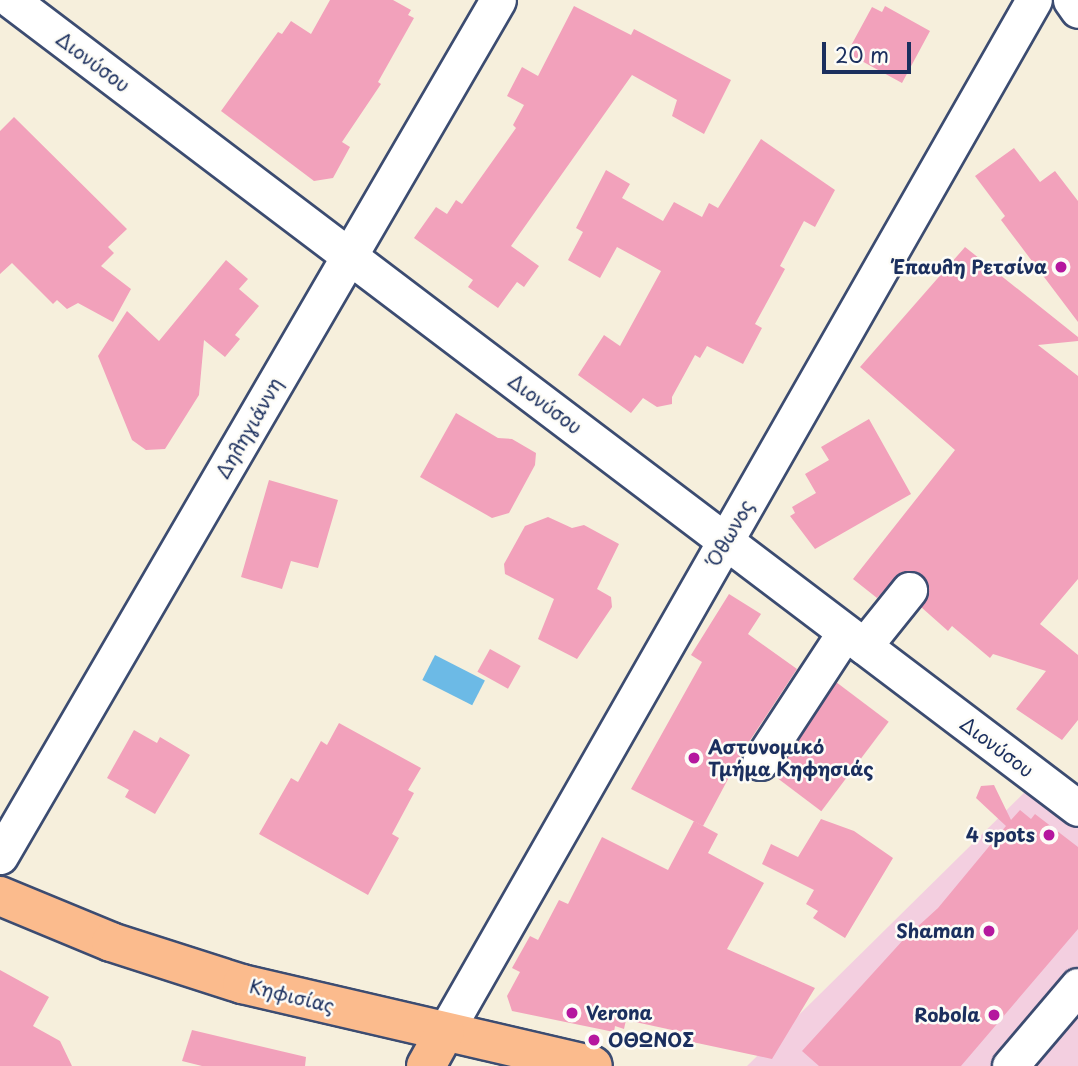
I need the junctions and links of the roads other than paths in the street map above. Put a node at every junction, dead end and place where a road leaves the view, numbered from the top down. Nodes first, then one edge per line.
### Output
1 (11, 0) edge
2 (498, 0) edge
3 (1034, 0) edge
4 (1071, 0) edge
5 (1078, 10) edge
6 (349, 256) junction
7 (726, 541) junction
8 (909, 590) dead end
9 (855, 639) junction
10 (760, 762) dead end
11 (1078, 808) edge
12 (0, 856) edge
13 (0, 896) edge
14 (1078, 986) edge
15 (445, 1032) junction
16 (426, 1066) edge
17 (593, 1066) edge
18 (1010, 1066) edge

1 - 6 street, Διονύσου
2 - 6 street, Δηληγιάννη
3 - 7 street, Όθωνος
4 - 5 street
6 - 7 street, Διονύσου
6 - 12 street, Δηληγιάννη
7 - 9 street, Διονύσου
7 - 15 street, Όθωνος
8 - 9 street
9 - 10 street
9 - 11 street, Διονύσου
13 - 15 main road, Κηφισίας
14 - 18 street
15 - 16 main road, Όθωνος
15 - 17 main road, Κηφισίας

